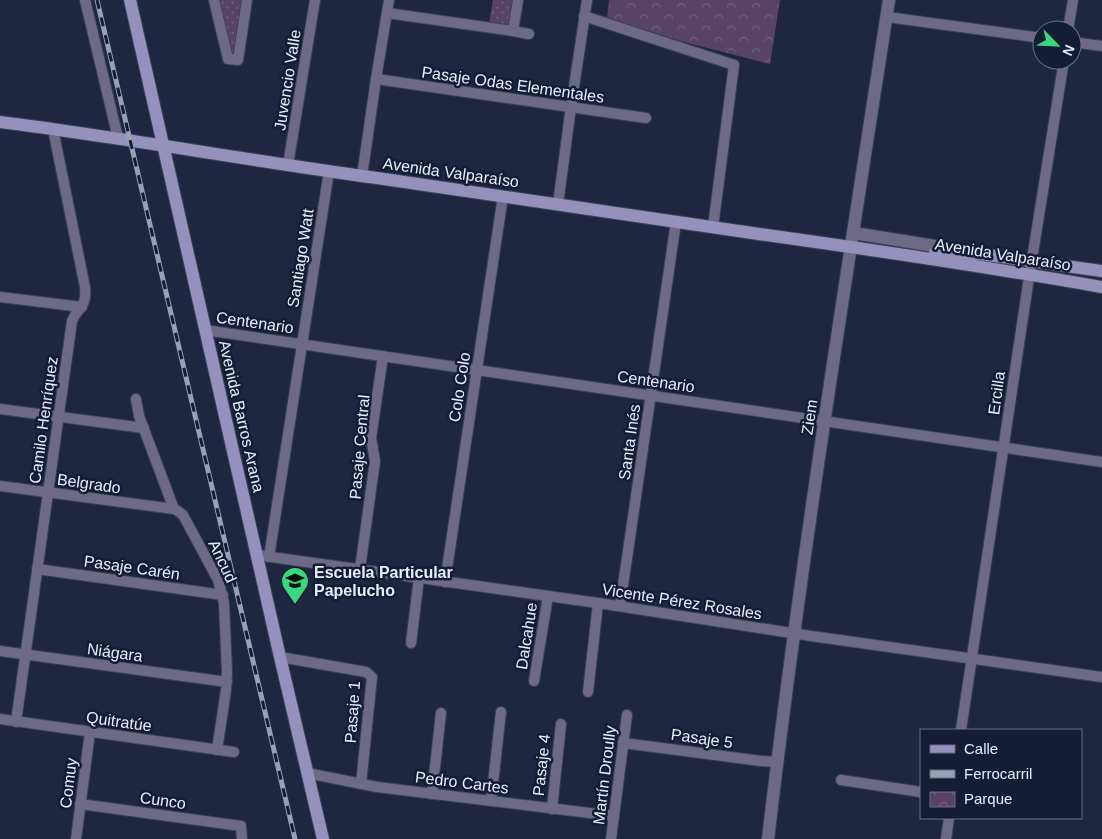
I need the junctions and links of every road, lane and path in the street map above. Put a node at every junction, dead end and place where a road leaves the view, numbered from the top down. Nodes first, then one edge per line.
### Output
1 (85, 0) edge
2 (130, 0) edge
3 (214, 0) edge
4 (248, 0) edge
5 (315, 0) edge
6 (390, 0) edge
7 (518, 0) edge
8 (587, 0) edge
9 (889, 0) edge
10 (1073, 0) edge
11 (387, 13) junction
12 (584, 16) junction
13 (887, 17) junction
14 (1070, 20) edge
15 (513, 31) junction
16 (529, 34) dead end
17 (1032, 37) edge
18 (1082, 43) edge
19 (1102, 46) edge
20 (1062, 70) edge
21 (376, 79) junction
22 (571, 107) junction
23 (646, 118) dead end
24 (0, 122) edge
25 (53, 129) junction
26 (118, 138) junction
27 (163, 146) junction
28 (288, 165) junction
29 (329, 171) junction
30 (362, 176) junction
31 (504, 196) junction
32 (558, 204) junction
33 (676, 222) junction
34 (713, 227) junction
35 (854, 234) junction
36 (852, 247) junction
37 (898, 254) junction
38 (980, 254) junction
39 (1032, 261) junction
40 (1102, 271) edge
41 (1029, 274) junction
42 (1102, 287) edge
43 (0, 297) edge
44 (82, 307) junction
45 (206, 330) junction
46 (302, 344) junction
47 (383, 356) junction
48 (477, 370) junction
49 (651, 396) junction
50 (136, 399) dead end
51 (0, 409) edge
52 (58, 418) junction
53 (825, 421) junction
54 (144, 428) junction
55 (1003, 448) junction
56 (1102, 462) edge
57 (0, 486) edge
58 (48, 492) junction
59 (174, 509) junction
60 (263, 556) junction
61 (360, 569) junction
62 (37, 570) junction
63 (419, 578) junction
64 (445, 582) junction
65 (223, 595) junction
66 (548, 596) junction
67 (598, 603) junction
68 (620, 606) junction
69 (794, 633) junction
70 (410, 643) dead end
71 (0, 651) edge
72 (26, 654) junction
73 (280, 657) junction
74 (972, 658) junction
75 (1102, 677) edge
76 (534, 681) dead end
77 (227, 682) junction
78 (588, 692) dead end
79 (501, 712) dead end
80 (441, 713) dead end
81 (626, 715) dead end
82 (0, 719) edge
83 (16, 722) junction
84 (561, 724) dead end
85 (961, 729) edge
86 (90, 732) junction
87 (623, 743) junction
88 (217, 750) junction
89 (234, 752) dead end
90 (777, 762) junction
91 (307, 773) junction
92 (841, 780) dead end
93 (361, 784) junction
94 (920, 792) edge
95 (432, 794) junction
96 (491, 801) junction
97 (80, 804) junction
98 (552, 808) junction
99 (614, 816) junction
100 (949, 819) edge
101 (76, 839) edge
102 (242, 839) edge
103 (323, 839) edge
104 (611, 839) edge
105 (768, 839) edge
106 (946, 839) edge

1 - 26 street
2 - 27 main road, Avenida Barros Arana
3 - 4 street
5 - 28 street, Juvencio Valle
6 - 11 street
7 - 15 street
8 - 12 street
9 - 13 street, Ziem
10 - 14 street
11 - 15 street
11 - 21 street
12 - 22 street
12 - 34 street
13 - 17 street
13 - 35 street, Ziem
15 - 16 street
18 - 19 street
20 - 39 street, Ercilla
21 - 22 street, Pasaje Odas Elementales
21 - 30 street
22 - 23 street, Pasaje Odas Elementales
22 - 32 street
24 - 25 main road, Avenida Valparaíso
25 - 26 main road, Avenida Valparaíso
25 - 44 street, Camilo Henríquez
26 - 27 main road, Avenida Valparaíso
27 - 28 main road, Avenida Valparaíso
27 - 45 main road, Avenida Barros Arana
28 - 29 main road, Avenida Valparaíso
29 - 30 main road, Avenida Valparaíso
29 - 46 street, Santiago Watt
30 - 31 main road, Avenida Valparaíso
31 - 32 main road, Avenida Valparaíso
31 - 48 street, Colo Colo
32 - 33 main road, Avenida Valparaíso
33 - 34 main road, Avenida Valparaíso
33 - 49 street, Santa Inés
34 - 36 main road, Avenida Valparaíso
35 - 36 street, Ziem
35 - 38 street, Avenida Valparaíso
36 - 37 main road, Avenida Valparaíso
36 - 53 street, Ziem
37 - 38 main road, Avenida Valparaíso
37 - 41 main road, Avenida Valparaíso
38 - 39 main road, Avenida Valparaíso
39 - 40 main road, Avenida Valparaíso
39 - 41 street, Ercilla
41 - 42 main road, Avenida Valparaíso
41 - 55 street, Ercilla
43 - 44 street
44 - 52 street, Camilo Henríquez
45 - 46 street, Centenario
45 - 60 main road, Avenida Barros Arana
46 - 47 street, Centenario
46 - 60 street, Santiago Watt
47 - 48 street, Centenario
47 - 61 street, Pasaje Central
48 - 49 street, Centenario
48 - 64 street, Colo Colo
49 - 53 street, Centenario
49 - 68 street, Santa Inés
50 - 54 street, Ancud
51 - 52 street
52 - 54 street
52 - 58 street, Camilo Henríquez
53 - 55 street, Centenario
53 - 69 street, Ziem
54 - 59 street, Ancud
55 - 56 street, Centenario
55 - 74 street, Ercilla
57 - 58 street, Belgrado
58 - 59 street, Belgrado
58 - 62 street, Camilo Henríquez
59 - 65 street, Ancud
60 - 61 street, Vicente Pérez Rosales
60 - 73 main road, Avenida Barros Arana
61 - 63 street, Vicente Pérez Rosales
62 - 65 street, Pasaje Carén
62 - 72 street, Camilo Henríquez
63 - 64 street, Vicente Pérez Rosales
63 - 70 street
64 - 66 street, Vicente Pérez Rosales
65 - 77 street, Ancud
66 - 67 street, Vicente Pérez Rosales
66 - 76 street, Dalcahue
67 - 68 street, Vicente Pérez Rosales
67 - 78 street
68 - 69 street, Vicente Pérez Rosales
69 - 74 street, Vicente Pérez Rosales
69 - 90 street, Ziem
71 - 72 street, Niágara
72 - 77 street, Niágara
72 - 83 street, Camilo Henríquez
73 - 91 main road, Avenida Barros Arana
73 - 93 street, Pasaje 1
74 - 75 street, Vicente Pérez Rosales
74 - 85 street, Ercilla
77 - 88 street, Ancud
79 - 96 street
80 - 95 street
81 - 87 street, Martín Droully
82 - 83 street, Quitratúe
83 - 86 street, Quitratúe
84 - 98 street, Pasaje 4
86 - 88 street, Quitratúe
86 - 97 street, Comuy
87 - 90 street, Pasaje 5
87 - 99 street, Martín Droully
88 - 89 street, Quitratúe
90 - 105 street, Ziem
91 - 93 street, Pedro Cartes
91 - 103 main road, Avenida Barros Arana
92 - 94 street
93 - 95 street, Pedro Cartes
95 - 96 street, Pedro Cartes
96 - 98 street, Pedro Cartes
97 - 101 street, Comuy
97 - 102 street, Cunco
98 - 99 street, Pedro Cartes
99 - 104 street, Martín Droully
100 - 106 street

